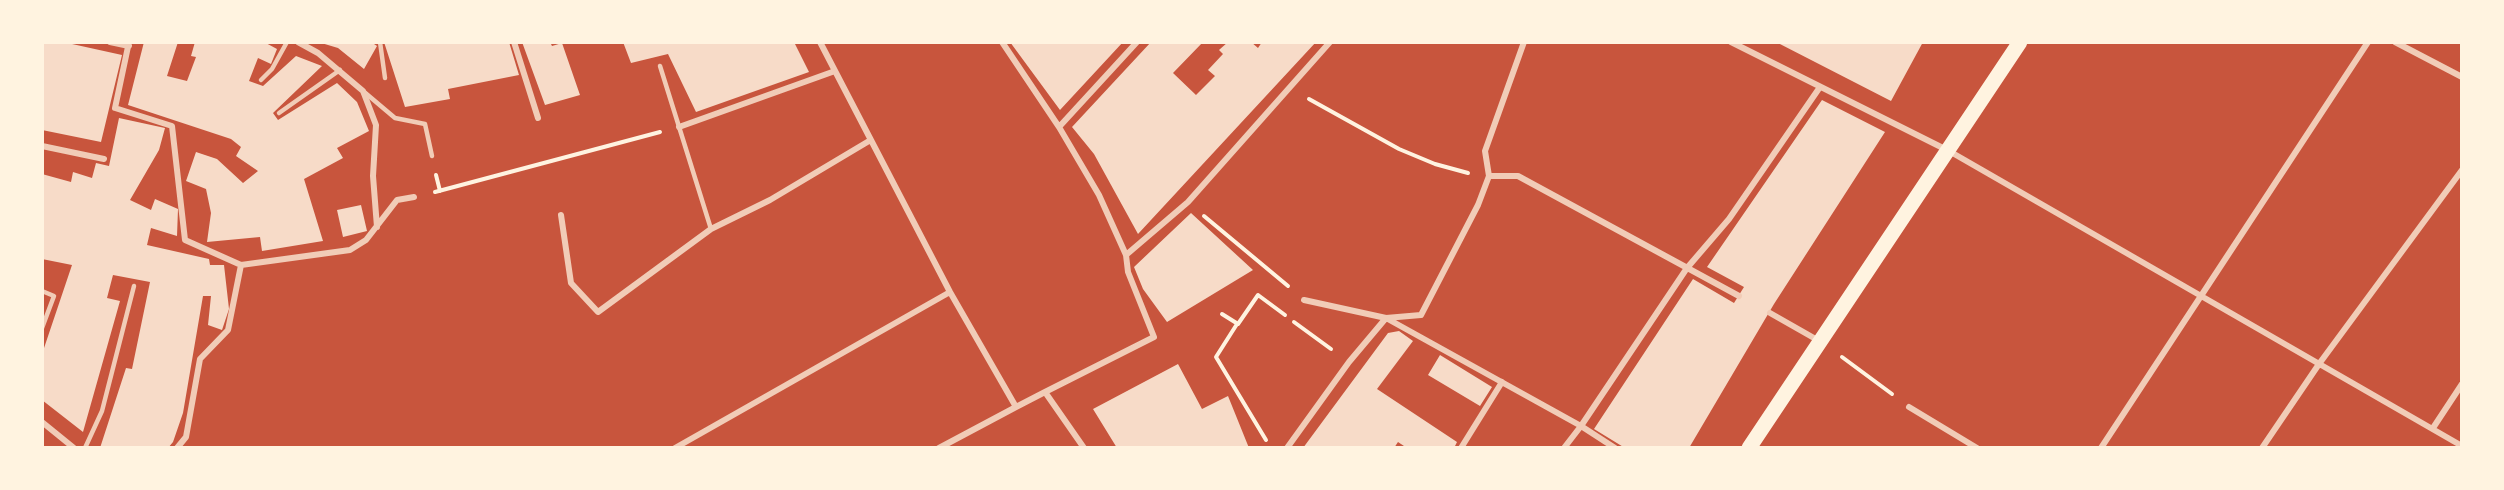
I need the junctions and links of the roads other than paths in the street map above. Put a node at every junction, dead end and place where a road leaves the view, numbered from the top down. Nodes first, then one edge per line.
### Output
1 (110, 42) edge
2 (287, 42) edge
3 (298, 42) edge
4 (380, 42) edge
5 (514, 42) edge
6 (820, 42) edge
7 (1002, 42) edge
8 (1137, 42) edge
9 (1329, 42) edge
10 (1524, 42) edge
11 (1731, 42) edge
12 (2020, 42) edge
13 (2368, 42) edge
14 (2395, 42) edge
15 (129, 44) edge
16 (660, 66) dead end
17 (340, 70) junction
18 (835, 71) junction
19 (2462, 77) edge
20 (385, 78) dead end
21 (261, 80) dead end
22 (1820, 87) junction
23 (363, 91) junction
24 (279, 113) dead end
25 (538, 118) dead end
26 (679, 127) junction
27 (1059, 127) junction
28 (869, 141) junction
29 (42, 146) edge
30 (1948, 151) junction
31 (432, 156) dead end
32 (104, 159) dead end
33 (2462, 170) edge
34 (1490, 176) junction
35 (414, 197) road end
36 (561, 216) dead end
37 (376, 226) junction
38 (711, 229) junction
39 (1126, 255) junction
40 (241, 265) junction
41 (1688, 268) junction
42 (134, 286) dead end
43 (42, 291) edge
44 (950, 292) junction
45 (2200, 295) junction
46 (1739, 296) dead end
47 (1304, 300) road end
48 (1770, 313) dead end
49 (1386, 318) junction
50 (42, 328) edge
51 (1821, 342) junction
52 (2319, 364) junction
53 (1502, 382) junction
54 (2462, 384) edge
55 (1045, 392) junction
56 (1016, 407) junction
57 (1909, 407) road end
58 (42, 422) edge
59 (1581, 426) junction
60 (2433, 428) junction
61 (2462, 446) edge
62 (74, 448) edge
63 (86, 448) edge
64 (177, 448) edge
65 (675, 448) edge
66 (940, 448) edge
67 (1084, 448) edge
68 (1287, 448) edge
69 (1461, 448) edge
70 (1564, 448) edge
71 (1615, 448) edge
72 (1749, 448) edge
73 (1977, 448) edge
74 (2101, 448) edge
75 (2262, 448) edge

1 - 15 street
2 - 21 lane
3 - 17 street
4 - 20 lane
5 - 25 street
6 - 18 street
7 - 27 street
8 - 27 street
9 - 39 street
10 - 34 street
11 - 22 street
12 - 30 main road
13 - 45 street
14 - 19 street
15 - 40 street
16 - 26 lane
17 - 23 street
17 - 24 lane
18 - 26 street
18 - 28 street
22 - 30 street
22 - 41 street
23 - 31 lane
23 - 37 street
26 - 38 lane
27 - 39 street
28 - 38 street
28 - 44 street
29 - 32 street
30 - 45 street
30 - 51 main road
33 - 52 street
34 - 41 street
34 - 49 street
35 - 37 street
36 - 38 street
37 - 40 street
39 - 55 street
40 - 64 street
41 - 46 street
41 - 59 street
42 - 63 lane
43 - 50 lane
44 - 56 street
44 - 65 street
45 - 52 street
45 - 74 street
47 - 49 street
48 - 51 street
49 - 53 street
49 - 68 street
51 - 72 main road
52 - 60 street
52 - 75 street
53 - 59 street
53 - 69 street
54 - 60 street
55 - 56 street
55 - 67 street
56 - 66 street
57 - 73 street
58 - 62 street
59 - 70 street
59 - 71 street
60 - 61 street

